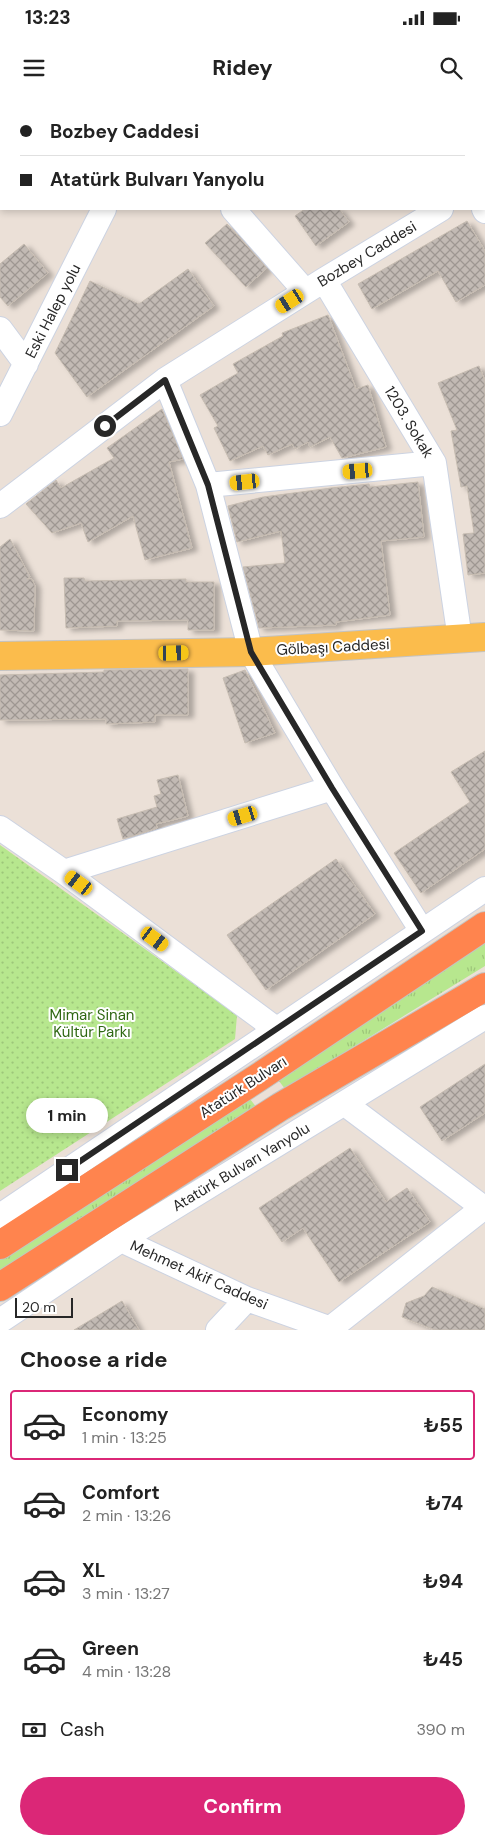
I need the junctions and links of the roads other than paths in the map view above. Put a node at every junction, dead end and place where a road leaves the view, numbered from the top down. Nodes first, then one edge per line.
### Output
1 (103, 210) edge
2 (234, 210) edge
3 (432, 211) edge
4 (314, 286) junction
5 (0, 329) edge
6 (26, 364) junction
7 (165, 380) junction
8 (0, 414) edge
9 (434, 464) junction
10 (208, 485) junction
11 (0, 506) edge
12 (473, 638) edge
13 (251, 652) junction
14 (0, 656) edge
15 (332, 788) junction
16 (0, 828) edge
17 (64, 872) junction
18 (485, 889) edge
19 (485, 926) edge
20 (422, 931) junction
21 (485, 987) edge
22 (485, 1017) edge
23 (276, 1029) junction
24 (345, 1104) junction
25 (484, 1208) edge
26 (1, 1214) edge
27 (121, 1240) junction
28 (0, 1245) edge
29 (0, 1287) edge
30 (247, 1299) junction
31 (0, 1321) edge
32 (333, 1329) edge
33 (218, 1330) edge

1 - 6 street, Eski Halep yolu
2 - 4 street, 1203. Sokak
3 - 4 street, Bozbey Caddesi
4 - 7 street, Bozbey Caddesi
4 - 9 street, 1203. Sokak
5 - 6 street
6 - 8 street, Eski Halep yolu
7 - 10 street
7 - 11 street, Bozbey Caddesi
9 - 10 street
9 - 12 street, 1203. Sokak
10 - 13 street
12 - 13 main road, Gölbaşı Caddesi
13 - 14 main road, Gölbaşı Caddesi
13 - 15 street
15 - 17 street
15 - 20 street
16 - 17 street
17 - 23 street
18 - 20 street
19 - 28 highway, Atatürk Bulvarı
20 - 23 street
21 - 29 highway
22 - 24 street, Atatürk Bulvarı Yanyolu
23 - 26 street
24 - 25 street
24 - 27 street, Atatürk Bulvarı Yanyolu
25 - 32 street
27 - 30 street, Mehmet Akif Caddesi
27 - 31 street, Atatürk Bulvarı Yanyolu
30 - 32 street, Mehmet Akif Caddesi
30 - 33 street

